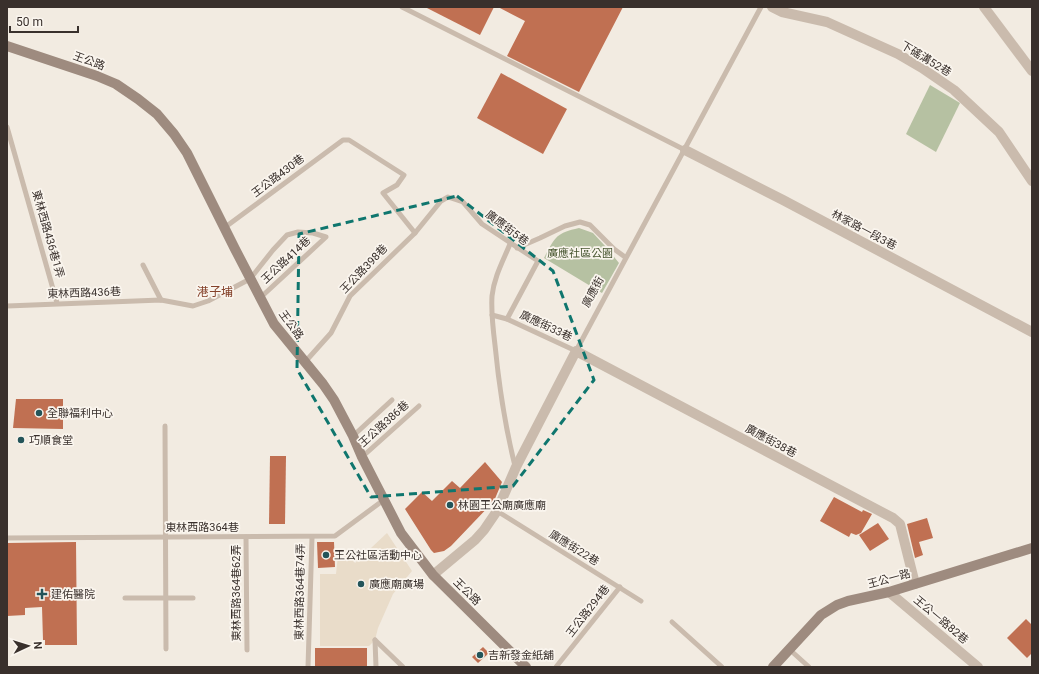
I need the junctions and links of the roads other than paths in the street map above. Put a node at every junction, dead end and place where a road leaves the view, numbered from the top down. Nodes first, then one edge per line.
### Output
1 (402, 7) edge
2 (761, 7) edge
3 (772, 7) edge
4 (984, 7) edge
5 (7, 46) edge
6 (1032, 71) edge
7 (7, 127) edge
8 (685, 150) junction
9 (1032, 181) edge
10 (224, 228) junction
11 (415, 234) junction
12 (326, 237) joint
13 (510, 244) junction
14 (517, 248) junction
15 (625, 257) junction
16 (538, 261) joint
17 (143, 265) dead end
18 (250, 279) junction
19 (260, 298) junction
20 (161, 300) junction
21 (57, 303) junction
22 (7, 306) edge
23 (492, 315) junction
24 (507, 319) junction
25 (1032, 332) edge
26 (576, 351) junction
27 (305, 362) junction
28 (392, 400) dead end
29 (419, 406) dead end
30 (165, 426) dead end
31 (353, 436) junction
32 (362, 457) junction
33 (516, 467) junction
34 (385, 499) junction
35 (497, 511) junction
36 (246, 536) junction
37 (165, 537) junction
38 (312, 537) junction
39 (7, 538) edge
40 (1032, 548) edge
41 (433, 575) junction
42 (915, 584) junction
43 (620, 587) junction
44 (889, 592) junction
45 (125, 598) dead end
46 (166, 598) junction
47 (193, 598) dead end
48 (641, 601) dead end
49 (672, 622) dead end
50 (166, 649) dead end
51 (789, 649) junction
52 (247, 650) dead end
53 (308, 667) edge
54 (376, 667) edge
55 (403, 667) edge
56 (526, 667) edge
57 (556, 667) edge
58 (722, 667) edge
59 (773, 667) edge
60 (809, 667) edge
61 (978, 667) edge

1 - 8 lane
2 - 8 lane, 廣應街
3 - 9 street, 下磘溝52巷
4 - 6 street
5 - 10 street, 王公路
7 - 21 lane, 東林西路436巷1弄
8 - 15 lane, 廣應街
8 - 25 street, 林家路一段3巷
10 - 11 lane, 王公路430巷
10 - 18 street, 王公路
11 - 13 lane, 廣應街5巷
11 - 27 lane, 王公路398巷
12 - 18 lane, 東林西路436巷
12 - 19 lane, 王公路414巷
13 - 14 lane, 廣應街5巷
13 - 23 lane
14 - 15 lane
14 - 16 lane, 廣應街5巷
15 - 26 lane, 廣應街
16 - 24 lane, 廣應街33巷
17 - 20 lane
18 - 19 street, 王公路
18 - 20 lane, 東林西路436巷
19 - 27 street, 王公路
20 - 21 lane, 東林西路436巷
21 - 22 lane, 東林西路436巷
23 - 24 lane, 廣應街33巷
23 - 33 lane
24 - 26 lane, 廣應街33巷
26 - 33 street, 廣應街
26 - 42 street, 廣應街38巷
27 - 31 street, 王公路
28 - 31 lane
29 - 32 lane, 王公路386巷
30 - 37 lane
31 - 32 street, 王公路
32 - 34 street, 王公路
33 - 35 street, 廣應街
34 - 38 lane, 東林西路364巷
34 - 41 street, 王公路
35 - 41 street, 廣應街
35 - 43 lane, 廣應街22巷
36 - 37 lane, 東林西路364巷
36 - 38 lane, 東林西路364巷
36 - 52 lane, 東林西路364巷62弄
37 - 39 lane, 東林西路364巷
37 - 46 lane
38 - 53 lane, 東林西路364巷74弄
40 - 42 street, 王公一路
41 - 56 street, 王公路
42 - 44 street, 王公一路
43 - 48 lane, 廣應街22巷
43 - 57 lane, 王公路294巷
44 - 51 street, 王公一路
44 - 61 street, 王公一路82巷
45 - 46 lane
46 - 47 lane
46 - 50 lane
49 - 58 lane
51 - 59 street, 王公一路
51 - 60 lane
54 - 55 lane

